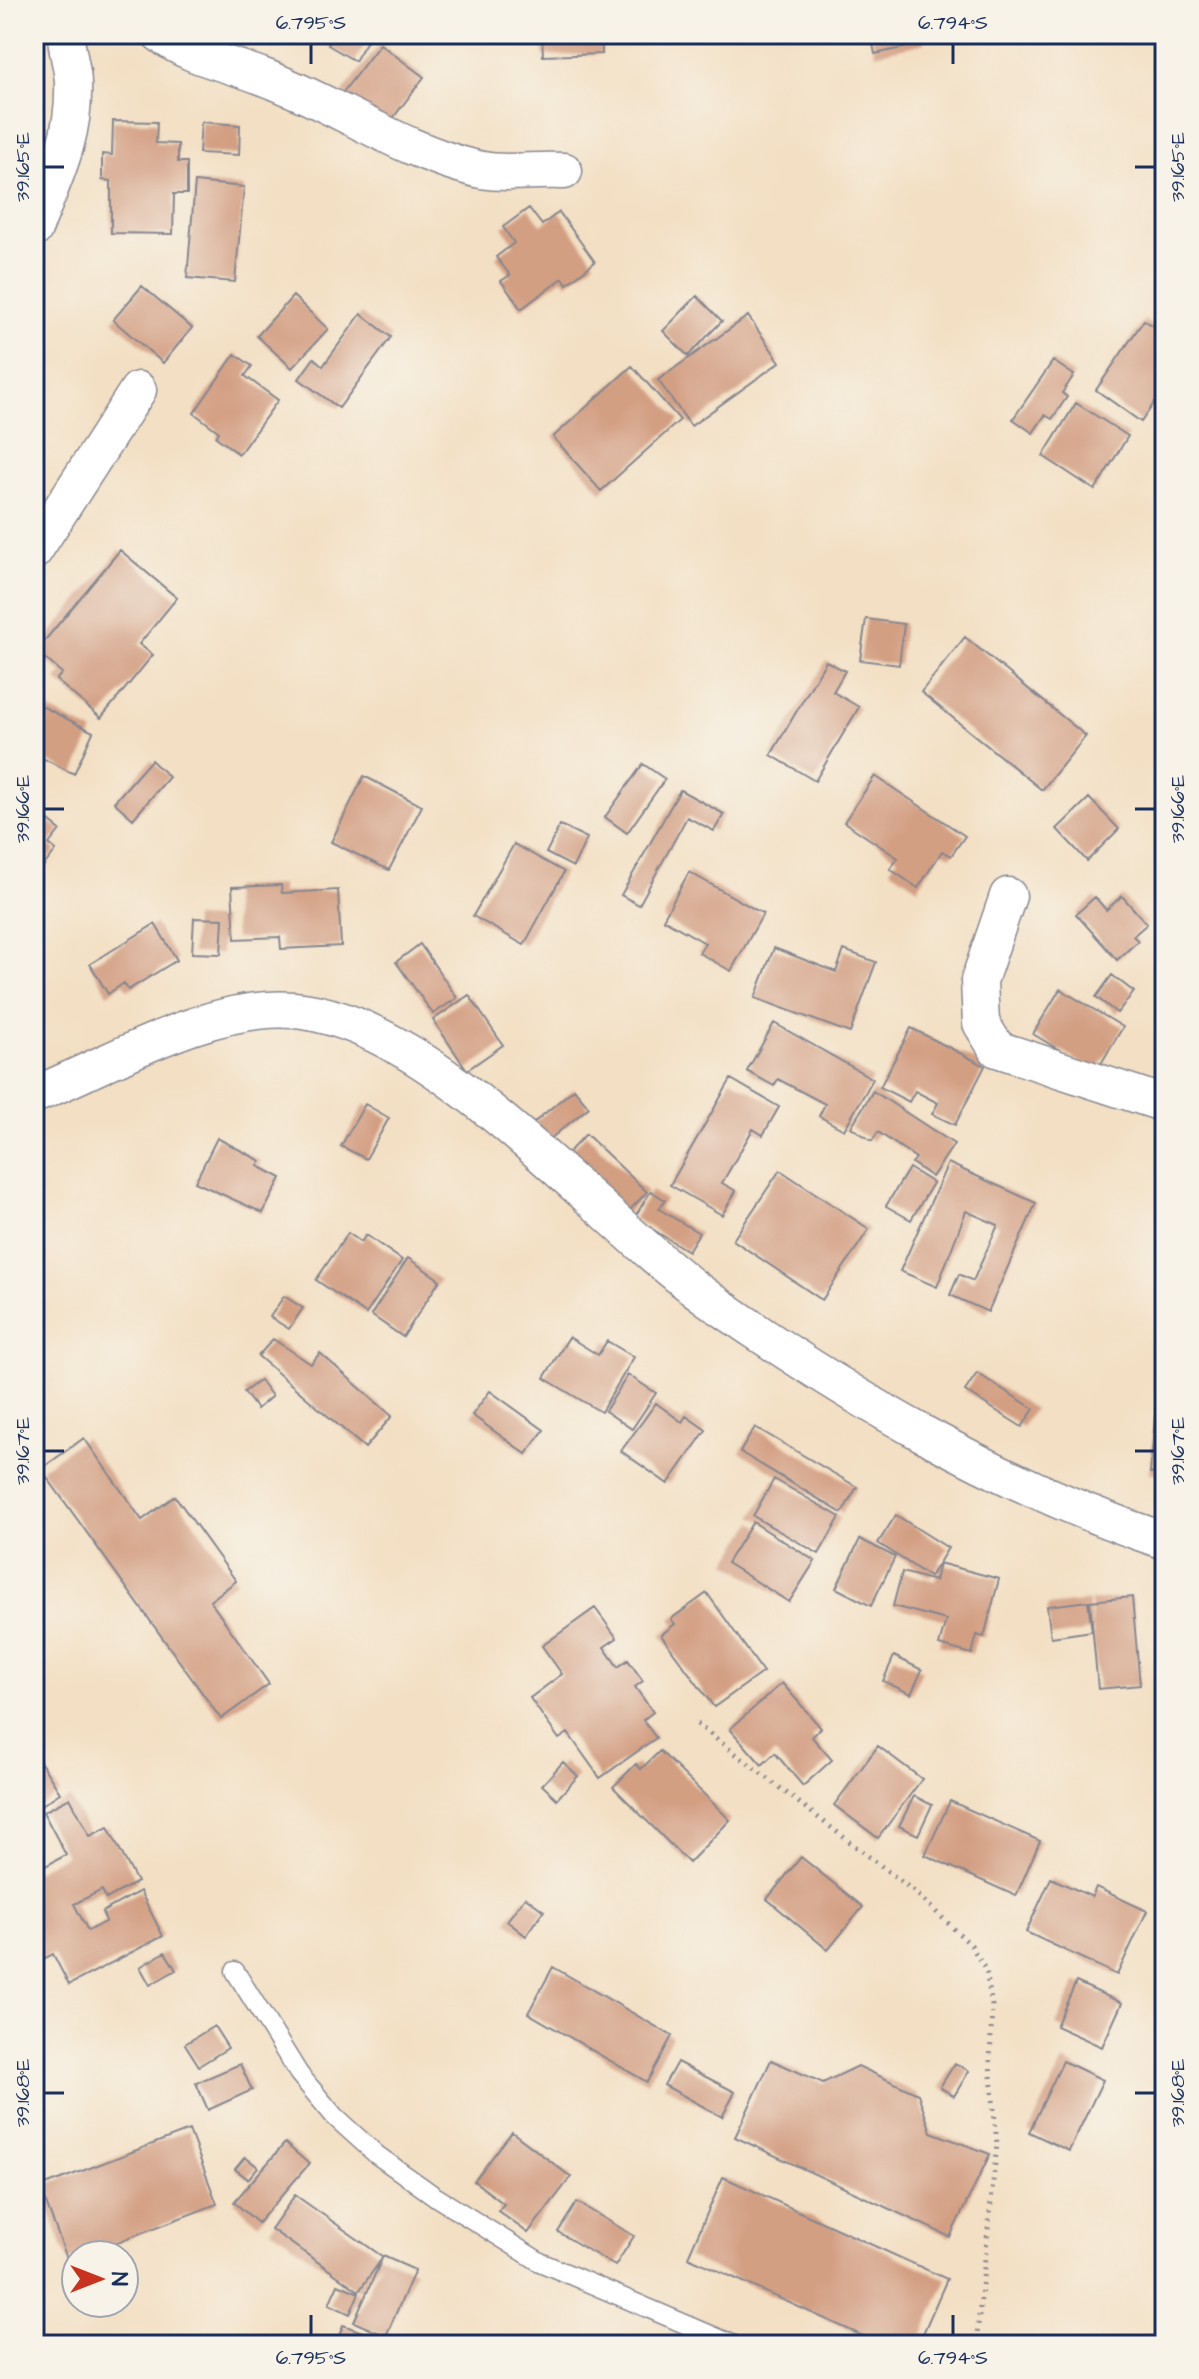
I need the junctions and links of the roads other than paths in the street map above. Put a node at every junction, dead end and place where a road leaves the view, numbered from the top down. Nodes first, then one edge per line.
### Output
1 (66, 34) edge
2 (160, 34) edge
3 (564, 171) dead end
4 (34, 229) edge
5 (138, 390) dead end
6 (34, 551) edge
7 (1008, 896) dead end
8 (34, 1095) edge
9 (1165, 1104) edge
10 (1165, 1541) edge
11 (235, 1971) dead end
12 (734, 2345) edge

1 - 4 street
2 - 3 street
5 - 6 street
7 - 9 street
8 - 10 street
11 - 12 lane

